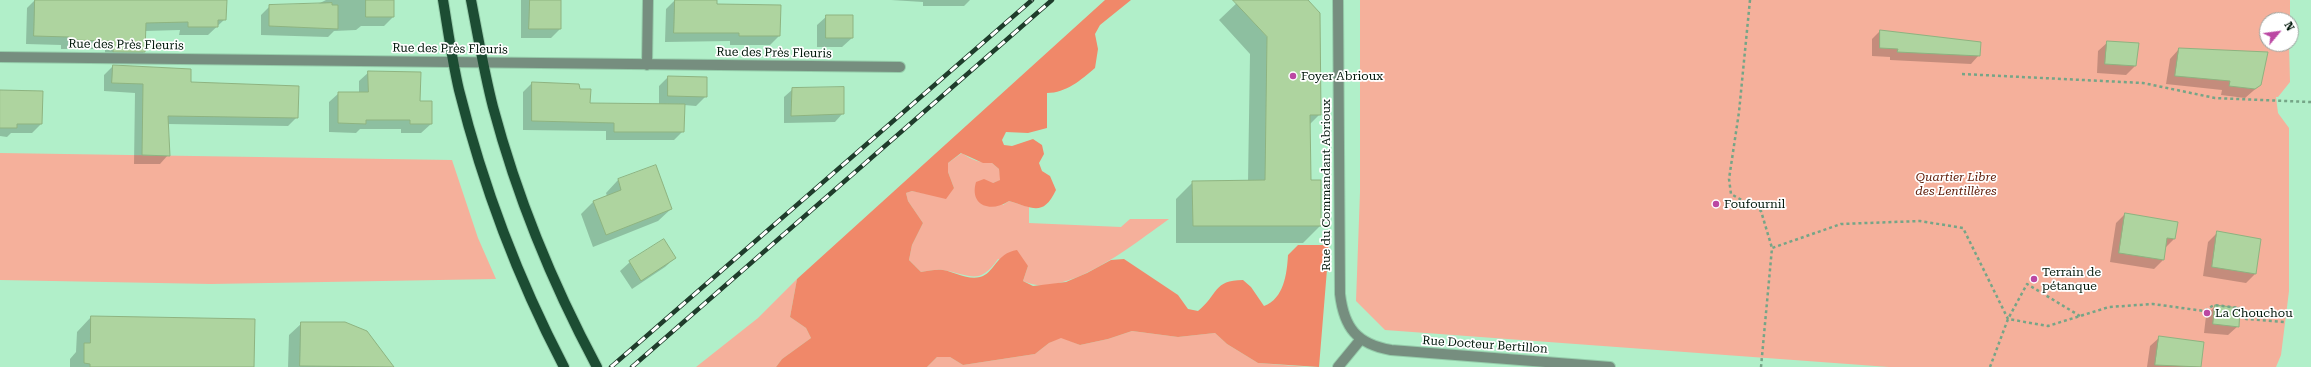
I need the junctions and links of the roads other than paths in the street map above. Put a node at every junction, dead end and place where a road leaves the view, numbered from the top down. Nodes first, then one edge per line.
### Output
1 (443, 0) edge
2 (471, 0) edge
3 (648, 0) edge
4 (1338, 0) edge
5 (0, 57) edge
6 (454, 62) junction
7 (483, 63) junction
8 (647, 65) junction
9 (900, 67) dead end
10 (1360, 338) junction
11 (564, 367) edge
12 (597, 367) edge
13 (1338, 367) edge
14 (1610, 367) edge

1 - 6 main road
2 - 7 main road
3 - 8 street
4 - 10 street, Rue du Commandant Abrioux
5 - 6 street, Rue des Près Fleuris
6 - 7 street, Rue des Près Fleuris
6 - 11 main road
7 - 8 street, Rue des Près Fleuris
7 - 12 main road
8 - 9 street, Rue des Près Fleuris
10 - 13 street
10 - 14 street, Rue Docteur Bertillon

